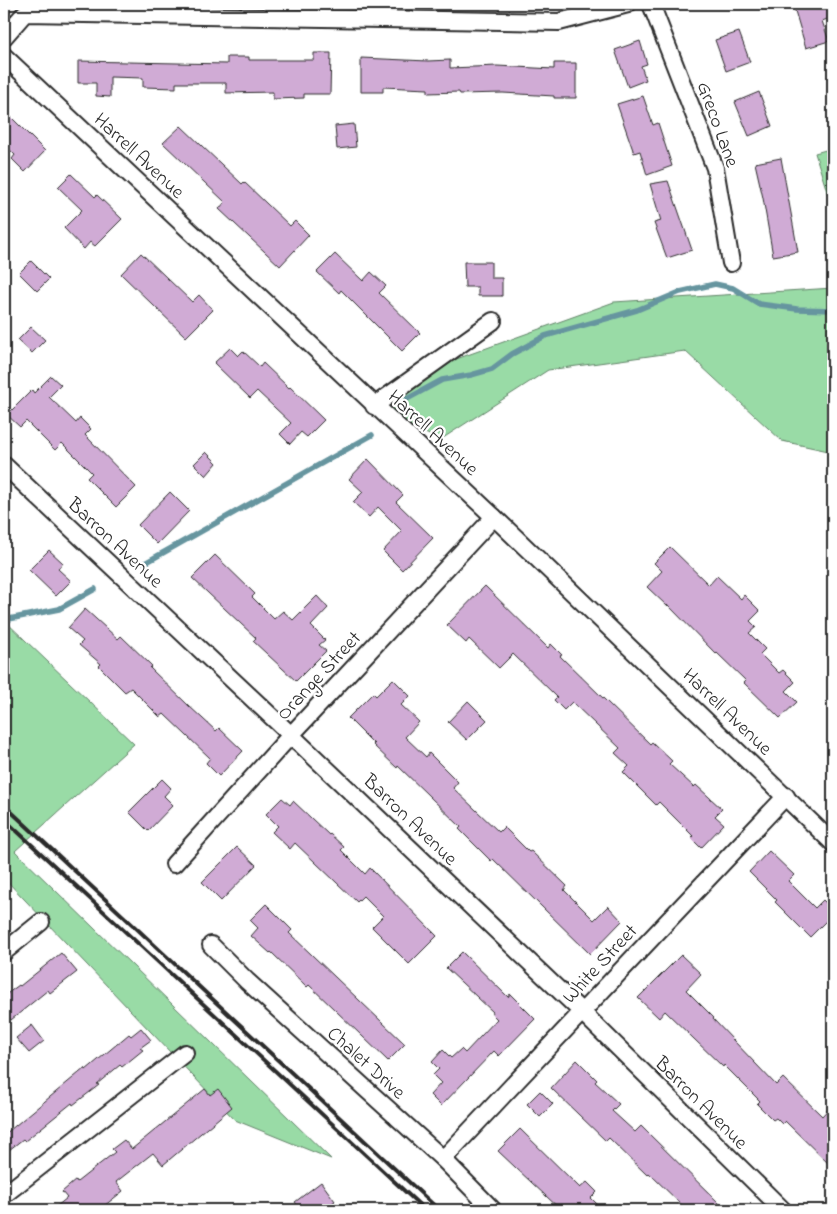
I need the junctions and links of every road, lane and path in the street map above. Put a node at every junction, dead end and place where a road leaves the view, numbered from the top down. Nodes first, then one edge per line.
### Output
1 (628, 4) edge
2 (651, 4) edge
3 (30, 9) edge
4 (4, 37) edge
5 (4, 56) edge
6 (731, 263) dead end
7 (493, 320) dead end
8 (374, 406) junction
9 (4, 465) edge
10 (494, 517) junction
11 (291, 735) junction
12 (786, 796) junction
13 (833, 843) edge
14 (174, 864) dead end
15 (42, 922) dead end
16 (212, 945) dead end
17 (4, 952) edge
18 (582, 1012) junction
19 (185, 1052) dead end
20 (443, 1159) junction
21 (4, 1195) edge
22 (494, 1210) edge
23 (783, 1210) edge

1 - 3 street
2 - 6 street, Greco Lane
3 - 4 street
5 - 8 street, Harrell Avenue
7 - 8 street
8 - 10 street, Harrell Avenue
9 - 11 street, Barron Avenue
10 - 11 street, Orange Street
10 - 12 street, Harrell Avenue
11 - 14 street, Orange Street
11 - 18 street, Barron Avenue
12 - 13 street, Harrell Avenue
12 - 18 street, White Street
15 - 17 street
16 - 20 street, Chalet Drive
18 - 20 street, White Street
18 - 23 street, Barron Avenue
19 - 21 street
20 - 22 street, Chalet Drive

